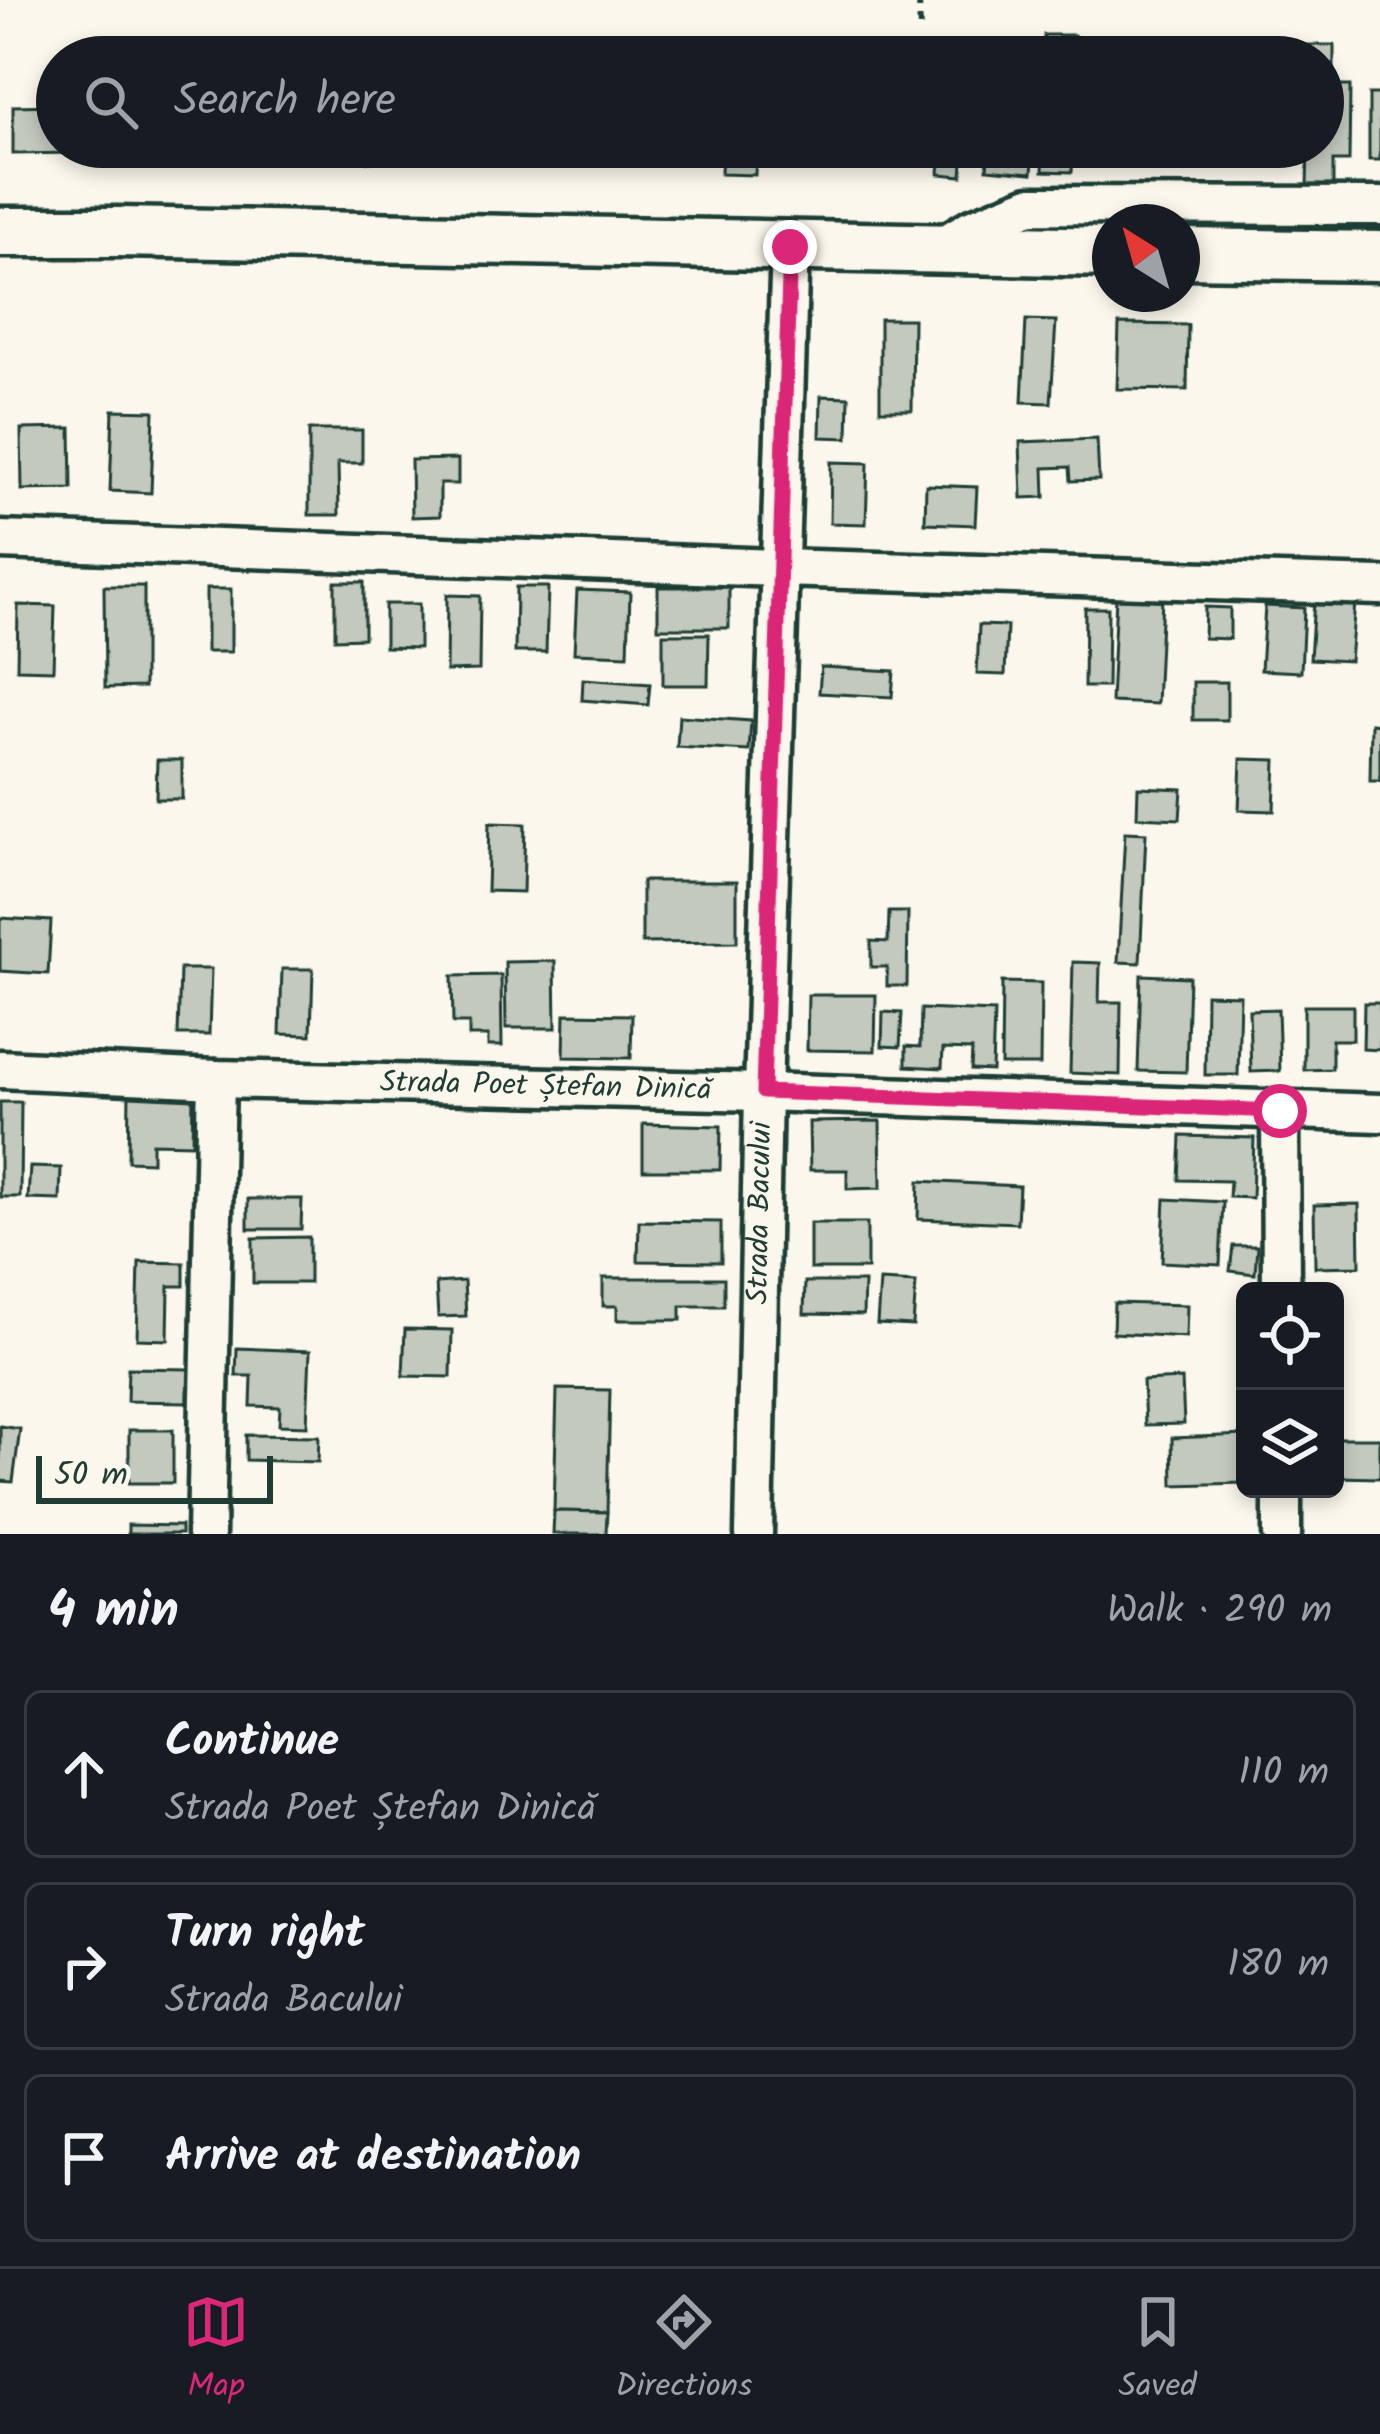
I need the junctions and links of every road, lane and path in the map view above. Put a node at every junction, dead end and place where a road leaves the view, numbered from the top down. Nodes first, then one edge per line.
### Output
1 (919, 0) edge
2 (920, 34) dead end
3 (1380, 206) edge
4 (0, 232) edge
5 (790, 247) junction
6 (936, 249) junction
7 (1092, 252) edge
8 (1200, 253) edge
9 (1380, 256) edge
10 (0, 541) edge
11 (779, 568) junction
12 (1380, 586) edge
13 (0, 1069) edge
14 (216, 1079) junction
15 (763, 1092) junction
16 (1280, 1111) junction
17 (1380, 1113) edge
18 (1281, 1282) edge
19 (1282, 1498) edge
20 (206, 1534) edge
21 (754, 1534) edge
22 (1282, 1534) edge

1 - 2 path
3 - 6 street
4 - 5 street
5 - 6 street
5 - 11 street, Strada Bacului
6 - 7 street
8 - 9 street
10 - 11 street
11 - 12 street
11 - 15 street, Strada Bacului
13 - 14 street, Strada Poet Ștefan Dinică
14 - 15 street, Strada Poet Ștefan Dinică
14 - 20 street
15 - 16 street, Strada Poet Ștefan Dinică
15 - 21 street, Strada Bacului
16 - 17 street, Strada Poet Ștefan Dinică
16 - 18 street
19 - 22 street

